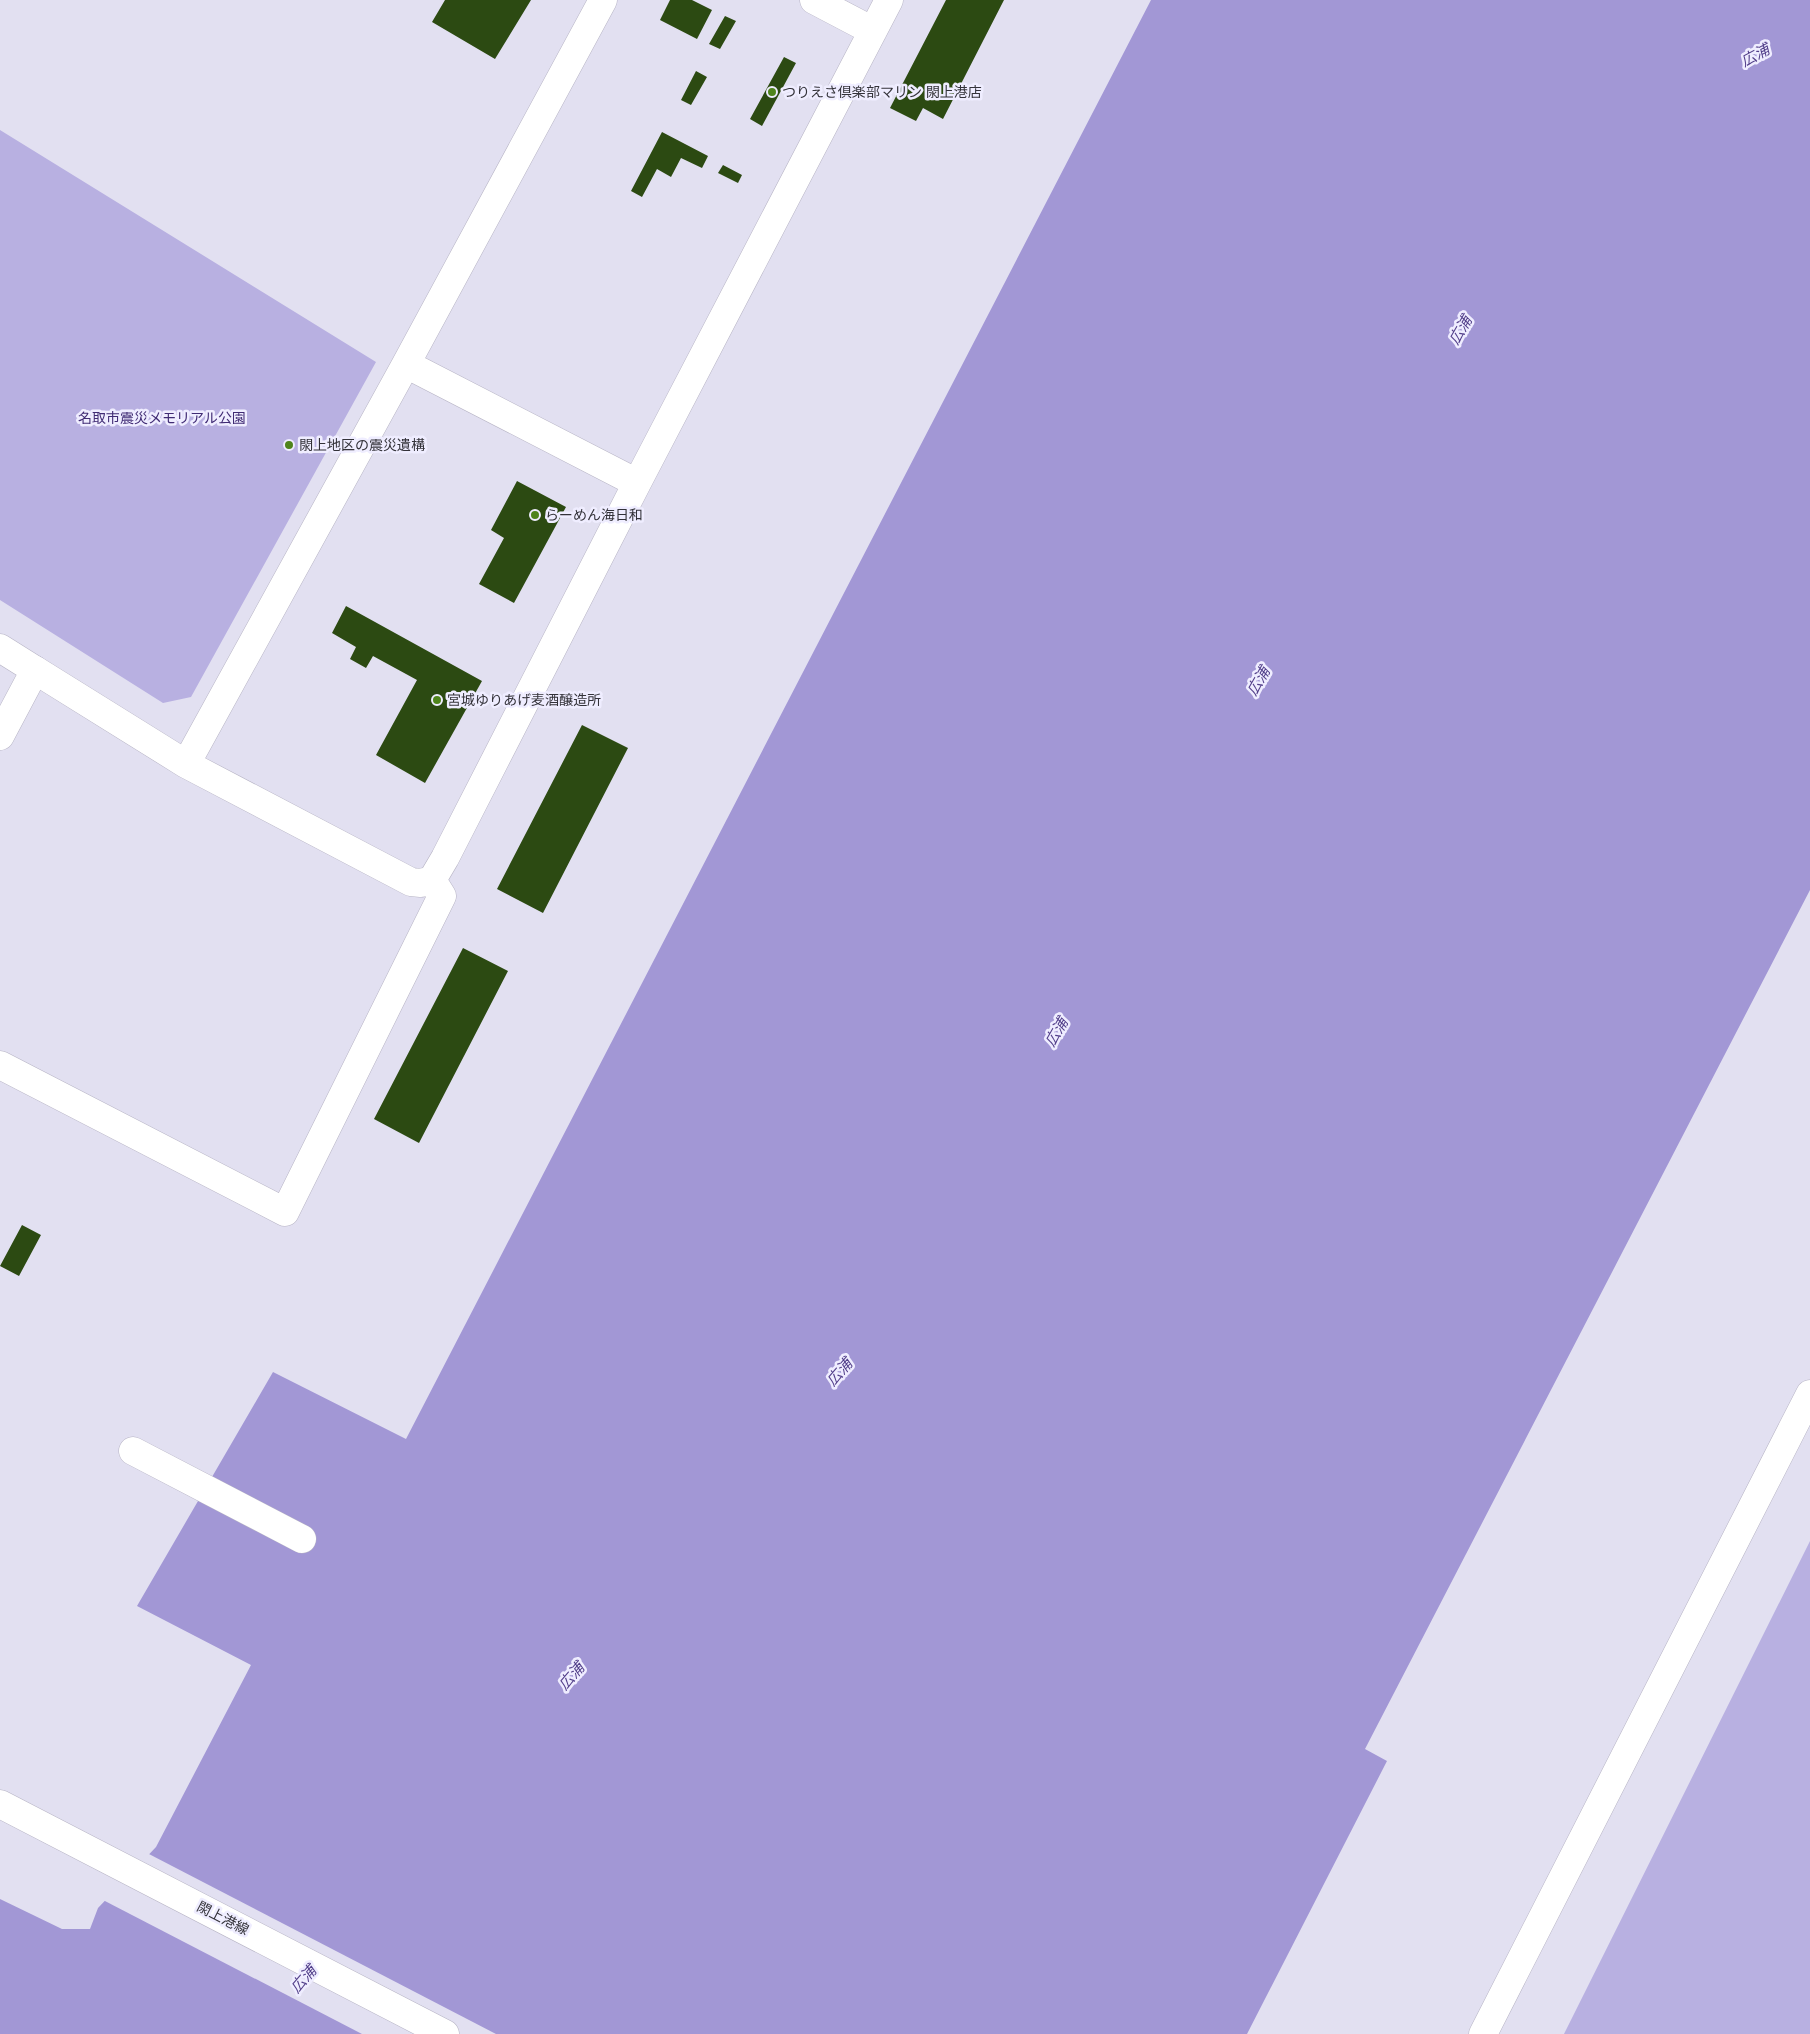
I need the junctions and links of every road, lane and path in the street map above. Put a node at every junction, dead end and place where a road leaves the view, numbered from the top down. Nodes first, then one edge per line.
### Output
1 (603, 0) edge
2 (814, 0) edge
3 (890, 0) edge
4 (873, 31) junction
5 (406, 364) junction
6 (637, 484) junction
7 (0, 648) edge
8 (35, 670) junction
9 (0, 736) edge
10 (186, 764) junction
11 (432, 880) junction
12 (0, 1065) edge
13 (1810, 1394) edge
14 (133, 1451) dead end
15 (302, 1539) dead end
16 (0, 1804) edge
17 (445, 2034) edge
18 (1483, 2034) edge

1 - 5 street
2 - 4 street
3 - 4 street
4 - 6 street
5 - 6 street
5 - 10 street
6 - 11 street
7 - 8 street
8 - 9 street
8 - 10 street
10 - 11 street
11 - 12 street
13 - 18 street
14 - 15 street
16 - 17 street, 閖上港線

